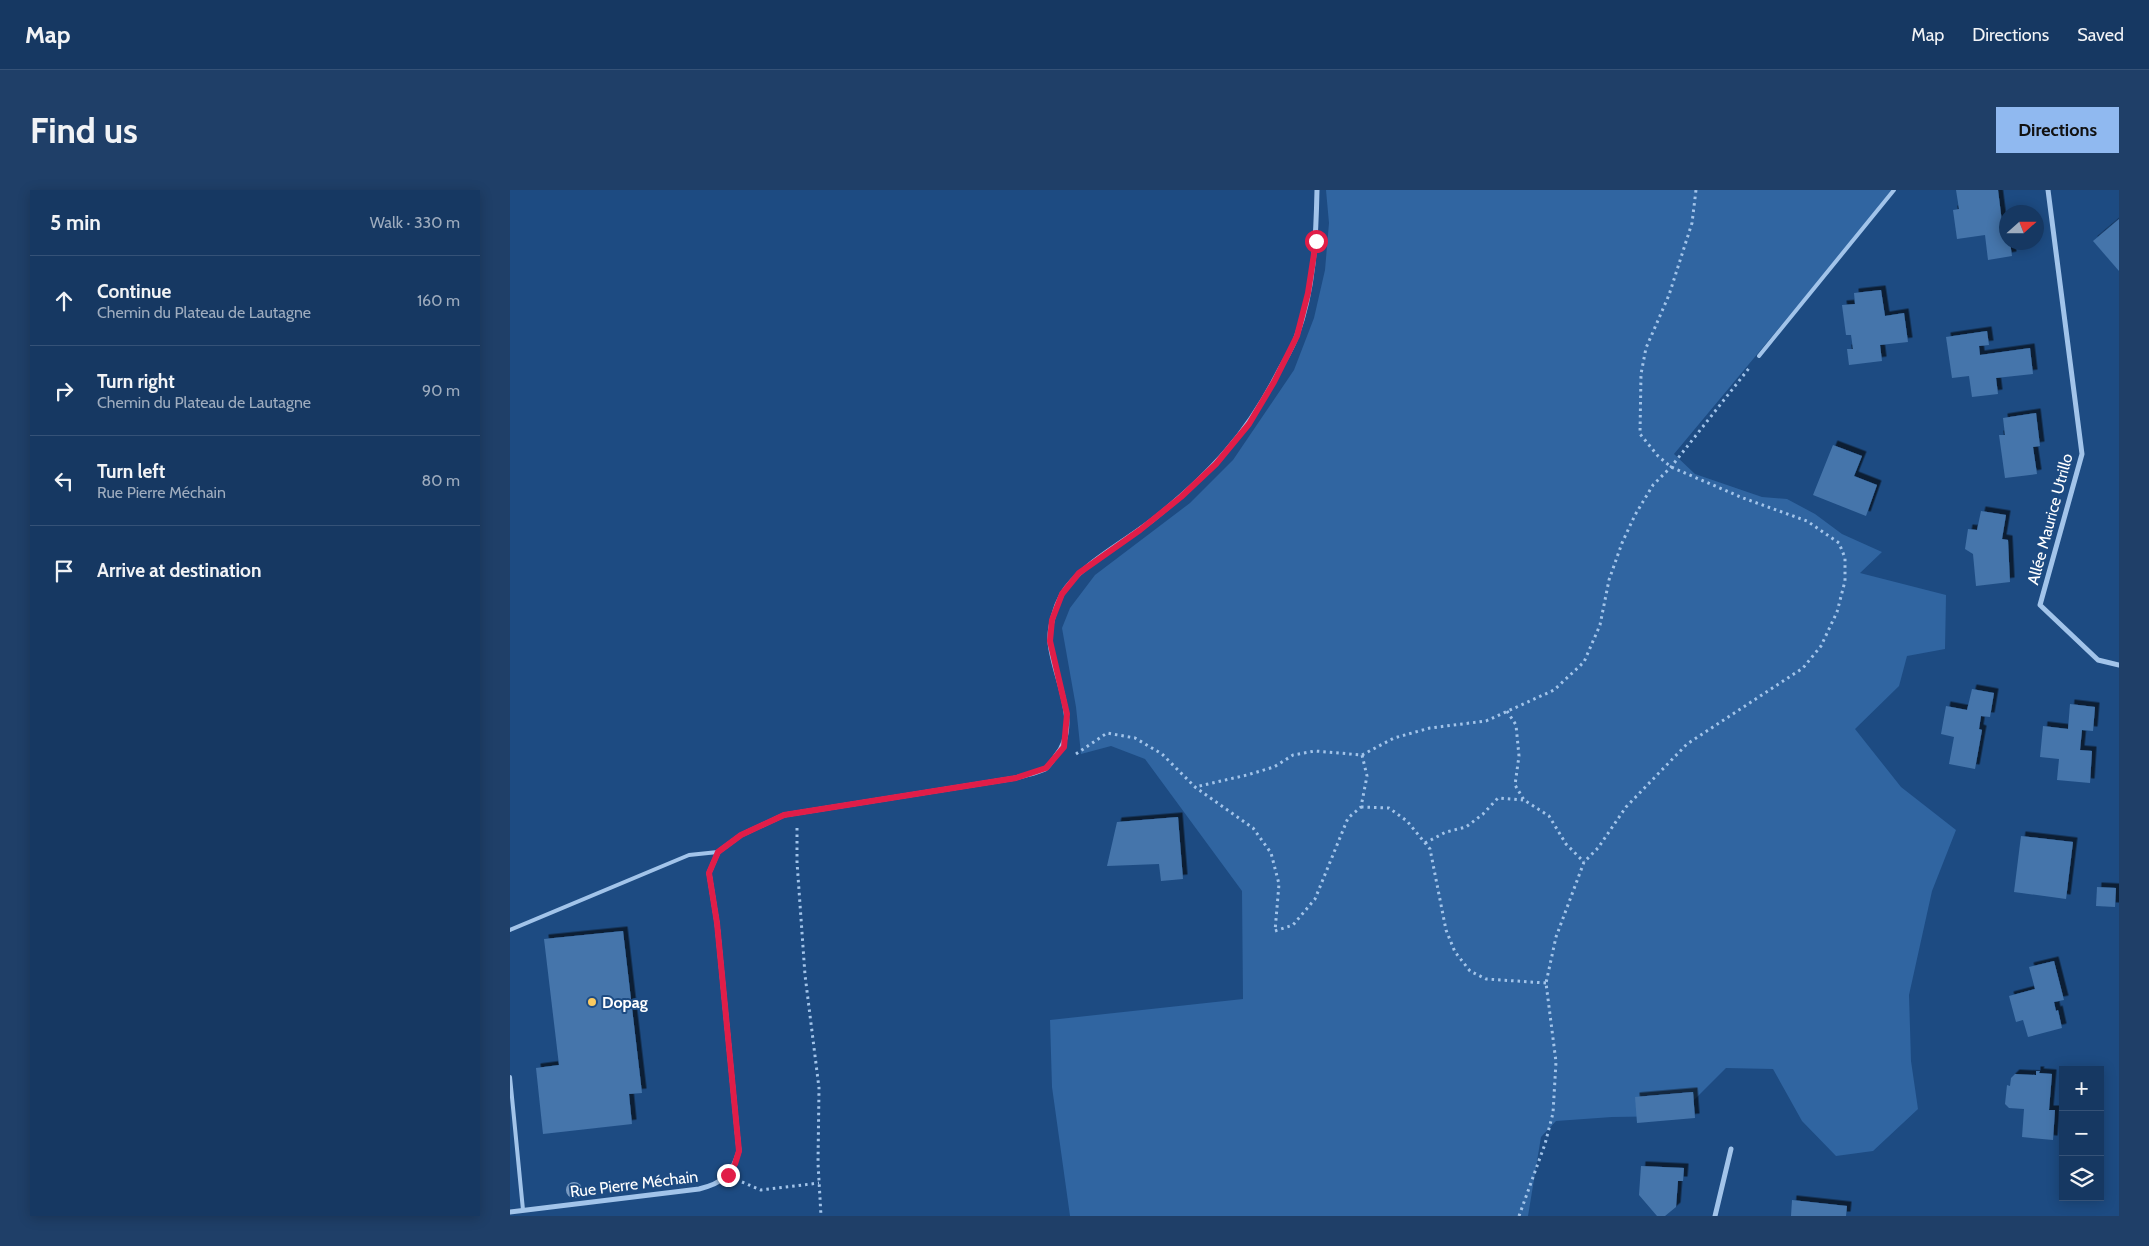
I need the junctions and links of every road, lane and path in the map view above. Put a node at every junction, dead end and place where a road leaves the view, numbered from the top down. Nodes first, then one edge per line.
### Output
1 (1317, 190) edge
2 (1696, 190) edge
3 (1894, 190) edge
4 (2048, 190) edge
5 (1759, 356) joint
6 (1671, 467) junction
7 (2119, 664) edge
8 (1507, 711) junction
9 (1362, 755) junction
10 (1046, 768) junction
11 (1195, 787) junction
12 (1524, 800) junction
13 (1361, 807) junction
14 (798, 813) junction
15 (1425, 843) junction
16 (718, 852) junction
17 (1584, 862) junction
18 (510, 930) edge
19 (1546, 983) junction
20 (510, 1077) edge
21 (1731, 1150) dead end
22 (728, 1175) junction
23 (819, 1183) junction
24 (510, 1212) edge
25 (524, 1213) edge
26 (821, 1216) edge
27 (1520, 1216) edge
28 (1714, 1216) edge

1 - 10 street
2 - 6 path
3 - 5 lane
4 - 7 street, Allée Maurice Utrillo
5 - 6 path
6 - 8 path
6 - 17 path
8 - 9 path
8 - 12 path
9 - 11 path
9 - 13 path
10 - 11 path
10 - 14 street
11 - 13 path
12 - 15 path
12 - 17 path
13 - 15 path
14 - 16 street
14 - 23 path
15 - 19 path
16 - 18 lane
16 - 22 street
17 - 19 path
19 - 27 path
20 - 25 lane
21 - 28 street
22 - 23 path
22 - 25 street, Rue Pierre Méchain
23 - 26 path
24 - 25 street, Rue Pierre Méchain

